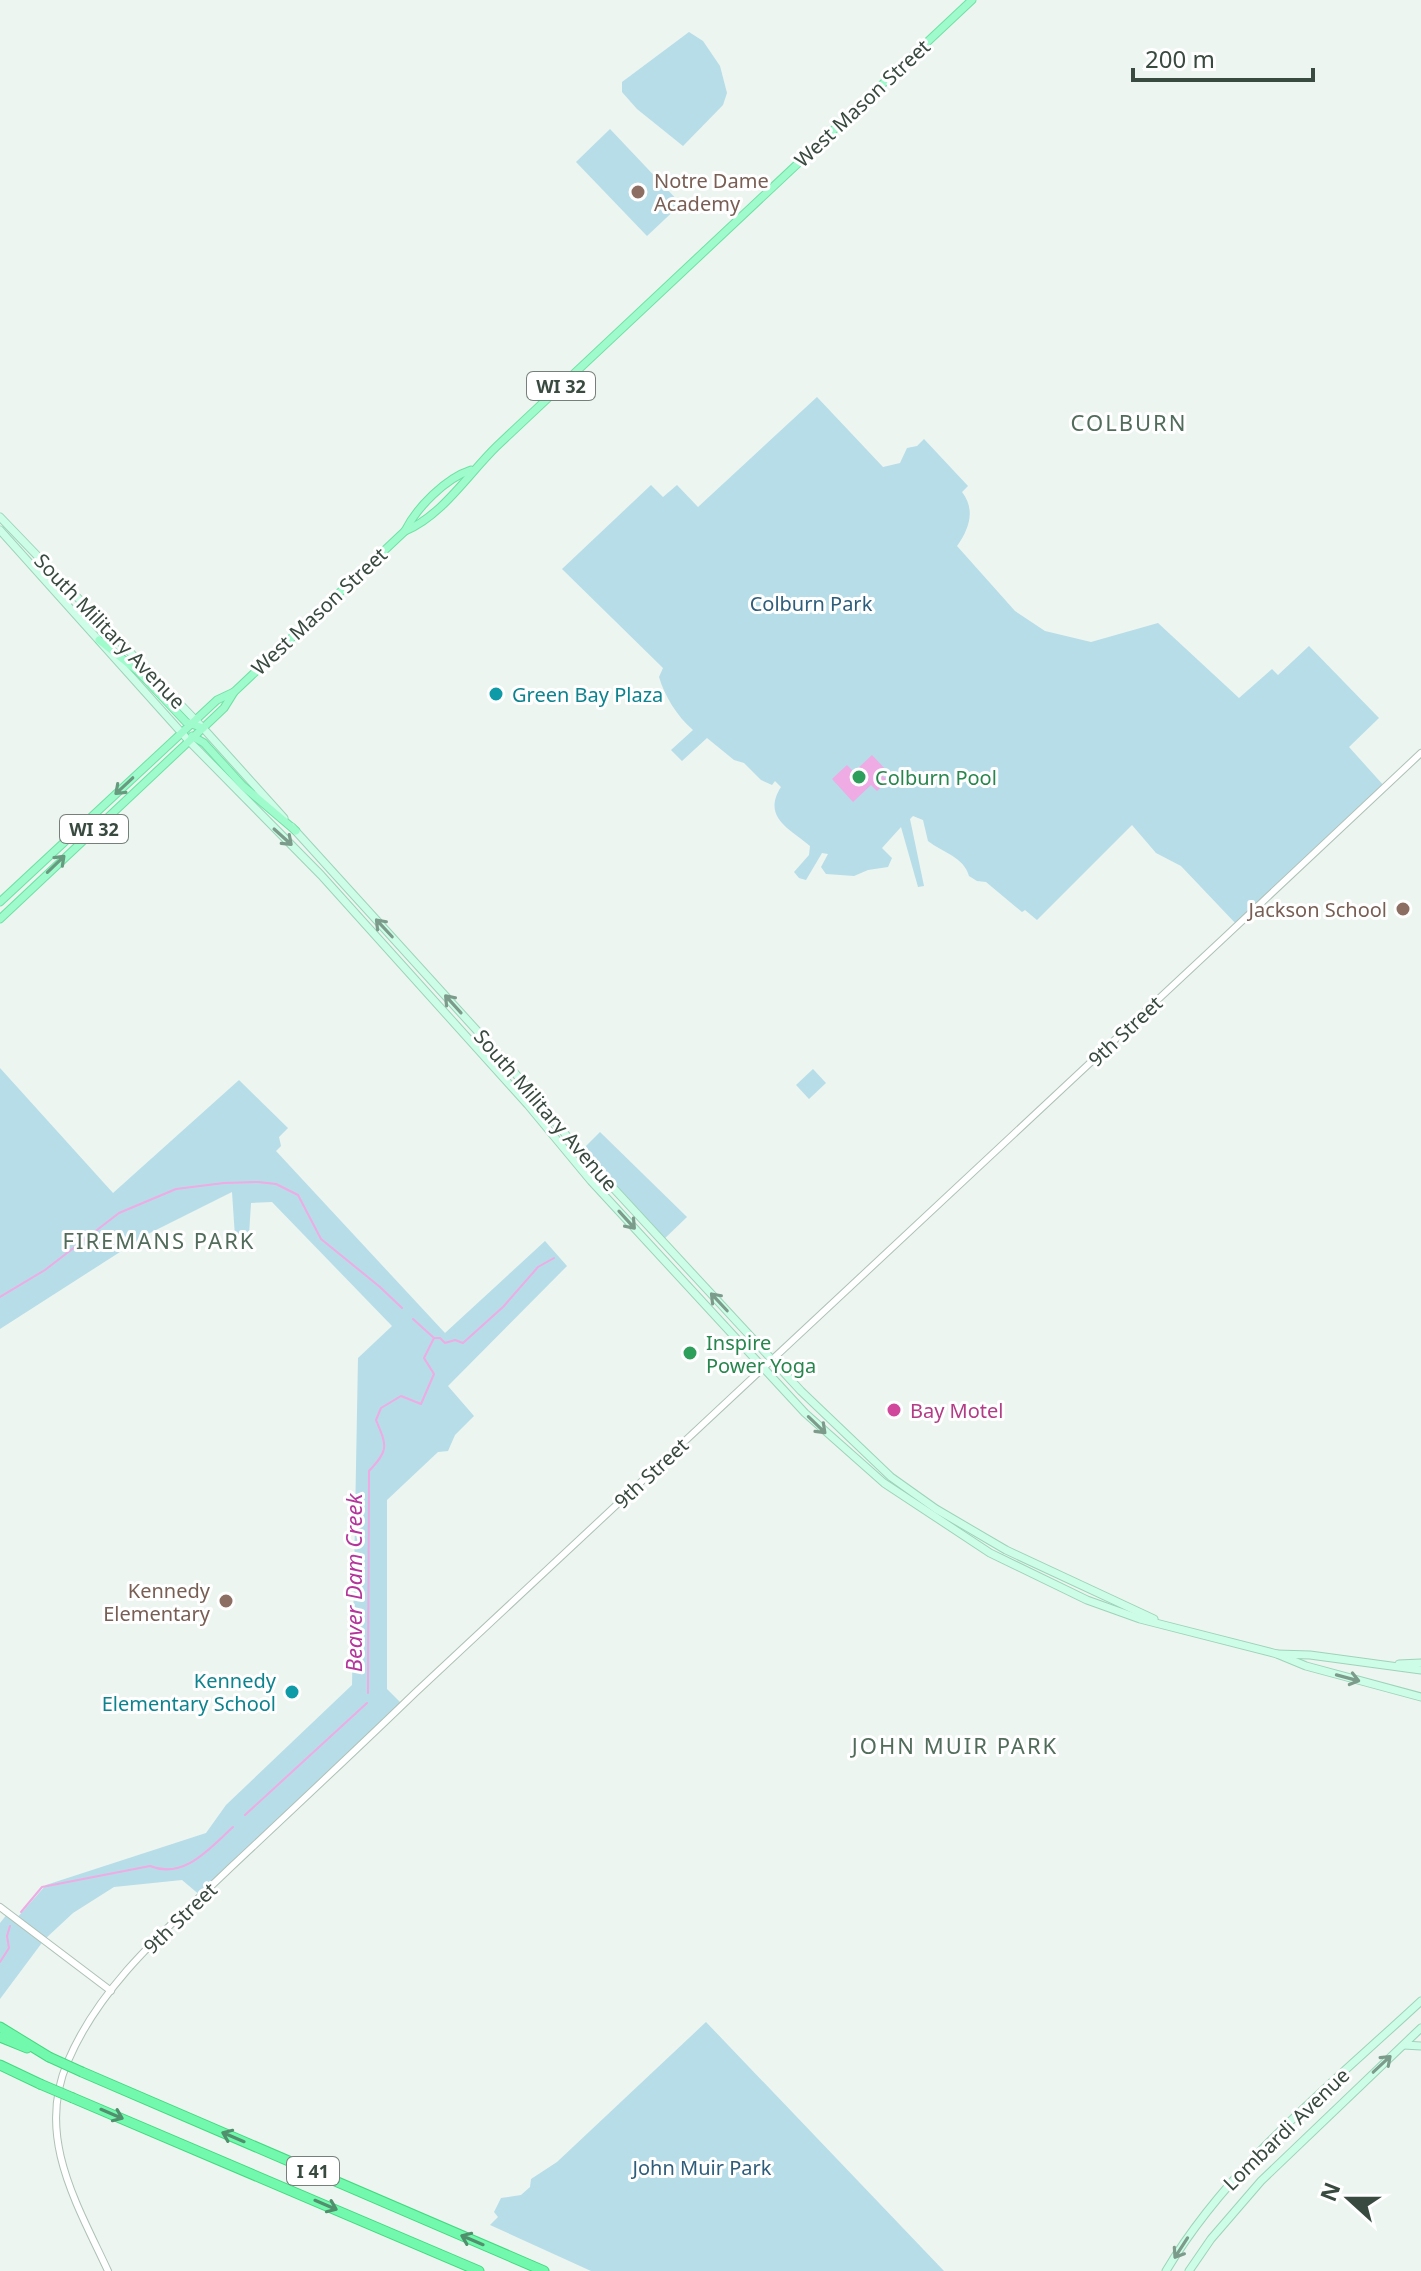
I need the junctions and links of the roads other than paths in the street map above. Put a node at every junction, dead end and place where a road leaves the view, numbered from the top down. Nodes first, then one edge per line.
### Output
1 (972, 0) edge
2 (0, 517) edge
3 (0, 530) edge
4 (99, 640) junction
5 (234, 692) junction
6 (193, 722) junction
7 (203, 728) junction
8 (182, 733) junction
9 (192, 739) junction
10 (1421, 753) edge
11 (296, 831) junction
12 (0, 902) edge
13 (0, 919) edge
14 (772, 1359) junction
15 (764, 1367) junction
16 (1156, 1621) junction
17 (1277, 1654) junction
18 (1421, 1663) edge
19 (1393, 1666) junction
20 (1421, 1670) edge
21 (1421, 1697) edge
22 (0, 1907) edge
23 (111, 1991) junction
24 (1421, 2001) edge
25 (0, 2027) edge
26 (1421, 2031) edge
27 (0, 2037) edge
28 (1402, 2045) junction
29 (1421, 2045) edge
30 (49, 2057) junction
31 (0, 2068) edge
32 (108, 2271) edge
33 (479, 2271) edge
34 (544, 2271) edge
35 (1166, 2271) edge
36 (1189, 2271) edge

1 - 5 main road, West Mason Street / WI 32
2 - 6 main road, South Military Avenue
3 - 4 main road, South Military Avenue
4 - 6 main road
4 - 8 main road, South Military Avenue
5 - 6 main road, West Mason Street / WI 32
5 - 7 main road, West Mason Street / WI 32
6 - 7 main road, South Military Avenue
6 - 8 main road, West Mason Street / WI 32
7 - 9 main road, West Mason Street / WI 32
7 - 11 main road, South Military Avenue
8 - 9 main road, South Military Avenue
8 -> 12 main road, West Mason Street / WI 32
9 - 11 main road
13 -> 9 main road, West Mason Street / WI 32
9 -> 15 main road, South Military Avenue
10 - 14 street, 9th Street
14 -> 11 main road, South Military Avenue
14 - 15 street, 9th Street
14 - 16 main road, South Military Avenue
15 -> 16 main road, South Military Avenue
15 - 23 street, 9th Street
16 - 17 main road, South Military Avenue
17 - 19 main road, South Military Avenue
17 -> 21 main road, South Military Avenue
18 - 19 main road
19 - 20 main road, South Military Avenue
22 - 23 street
23 - 32 street, 9th Street
24 -> 35 main road, Lombardi Avenue
25 - 30 highway
26 - 28 main road, Lombardi Avenue
26 - 29 main road
27 - 30 highway, I 41
28 - 29 main road
36 -> 28 main road, Lombardi Avenue
34 -> 30 highway, I 41, bridge
31 -> 33 highway, I 41, bridge

